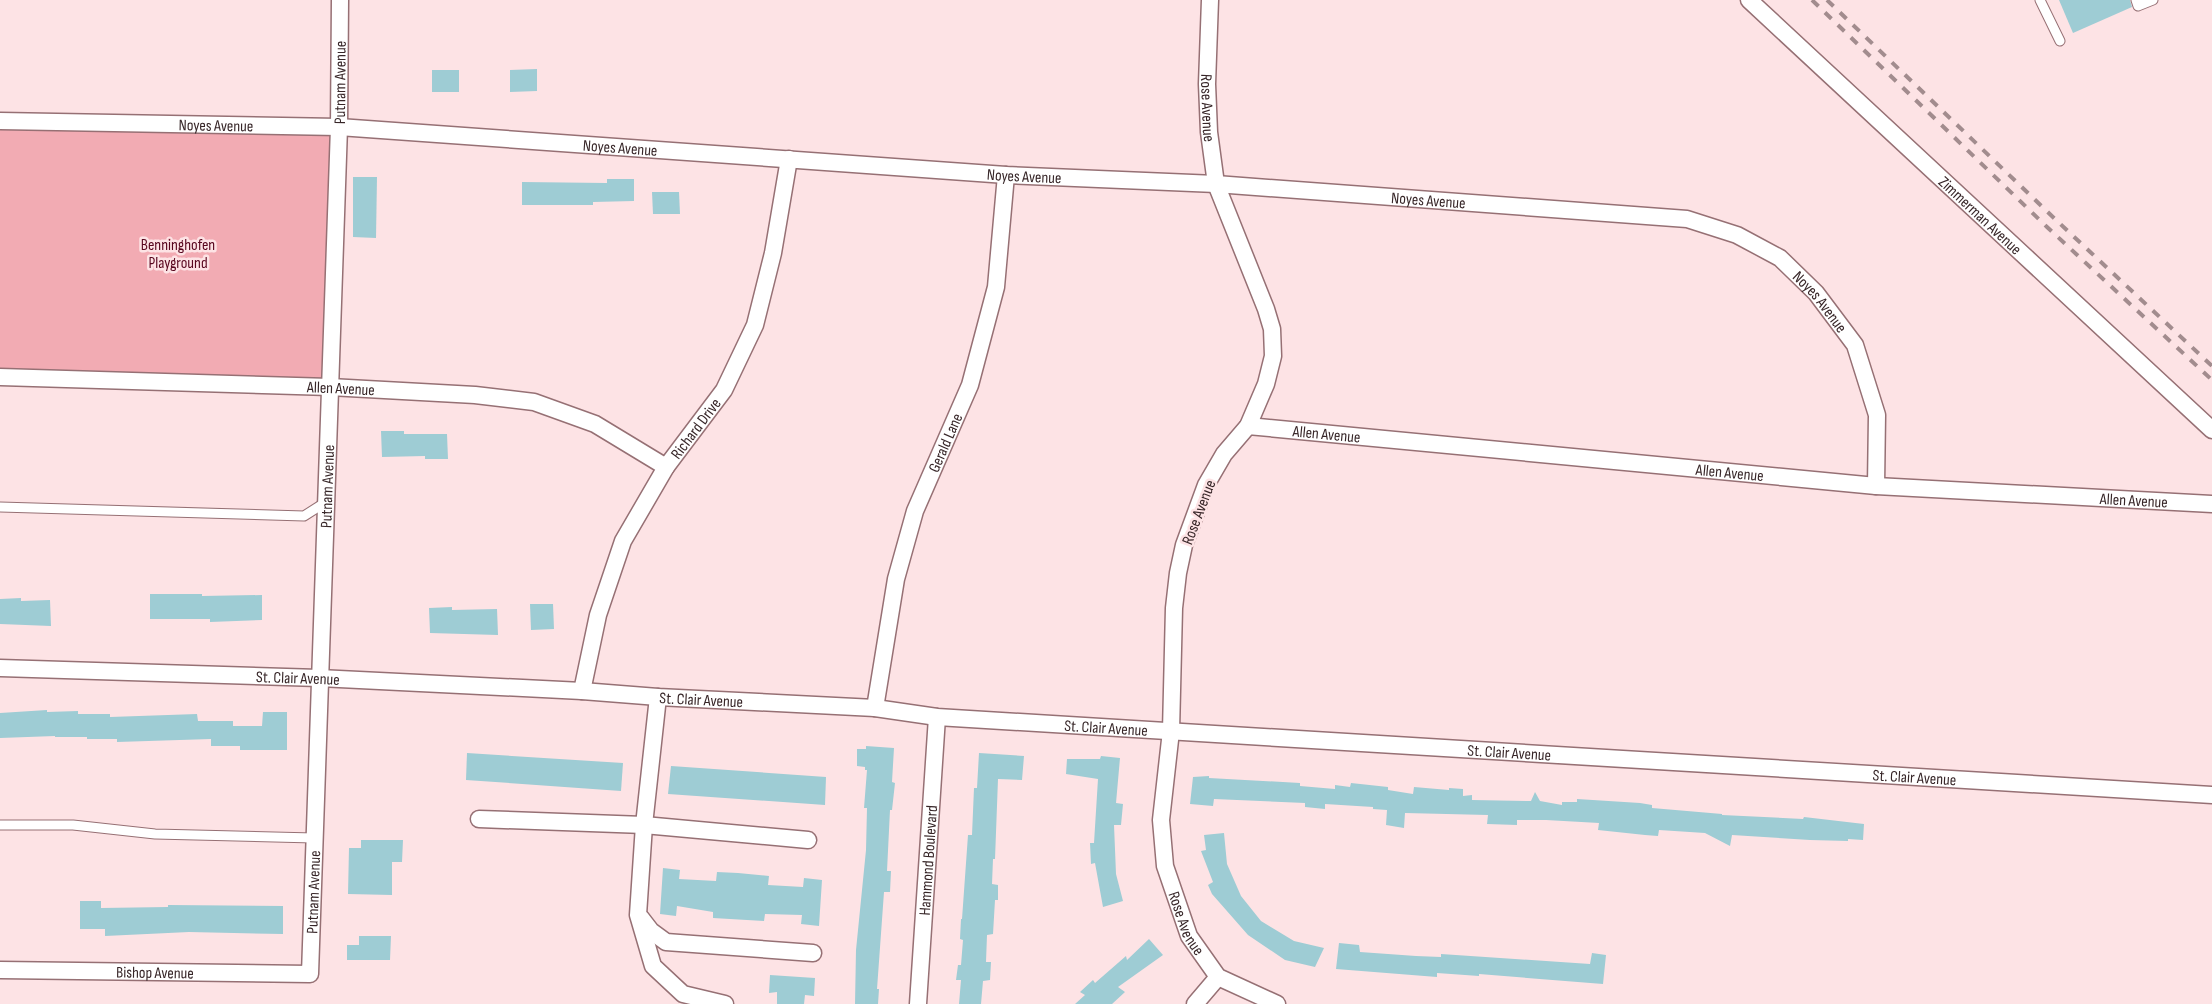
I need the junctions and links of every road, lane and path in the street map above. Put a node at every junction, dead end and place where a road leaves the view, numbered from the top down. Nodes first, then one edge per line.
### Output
1 (340, 0) edge
2 (1210, 0) edge
3 (1749, 0) edge
4 (2040, 0) edge
5 (2136, 0) edge
6 (2153, 0) edge
7 (2060, 41) dead end
8 (0, 121) edge
9 (339, 127) junction
10 (789, 159) junction
11 (1006, 175) junction
12 (1216, 184) junction
13 (0, 377) edge
14 (330, 387) junction
15 (1248, 426) junction
16 (2212, 430) edge
17 (666, 467) junction
18 (1876, 486) junction
19 (326, 502) junction
20 (2212, 504) edge
21 (0, 507) edge
22 (0, 668) edge
23 (320, 678) junction
24 (582, 690) junction
25 (658, 697) junction
26 (875, 708) junction
27 (937, 717) junction
28 (1171, 730) junction
29 (2212, 795) edge
30 (478, 819) dead end
31 (0, 825) edge
32 (644, 826) junction
33 (314, 838) junction
34 (808, 840) dead end
35 (638, 915) junction
36 (814, 953) dead end
37 (0, 970) edge
38 (310, 974) joint
39 (1218, 977) junction
40 (725, 1004) edge
41 (918, 1004) edge
42 (1195, 1004) edge
43 (1277, 1004) edge

1 - 9 street, Putnam Avenue
2 - 12 street, Rose Avenue
3 - 16 street, Zimmerman Avenue
4 - 7 lane
5 - 6 lane
8 - 9 street, Noyes Avenue
9 - 10 street, Noyes Avenue
9 - 14 street, Putnam Avenue
10 - 11 street, Noyes Avenue
10 - 17 street, Richard Drive
11 - 12 street, Noyes Avenue
11 - 26 street, Gerald Lane
12 - 15 street, Rose Avenue
12 - 18 street, Noyes Avenue
13 - 14 street, Allen Avenue
14 - 17 street, Allen Avenue
14 - 19 street, Putnam Avenue
15 - 18 street, Allen Avenue
15 - 28 street, Rose Avenue
17 - 24 street, Richard Drive
18 - 20 street, Allen Avenue
19 - 21 lane
19 - 23 street, Putnam Avenue
22 - 23 street, St. Clair Avenue
23 - 24 street, St. Clair Avenue
23 - 33 street, Putnam Avenue
24 - 25 street, St. Clair Avenue
25 - 26 street, St. Clair Avenue
25 - 32 street
26 - 27 street, St. Clair Avenue
27 - 28 street, St. Clair Avenue
27 - 41 street, Hammond Boulevard
28 - 29 street, St. Clair Avenue
28 - 39 street, Rose Avenue
30 - 32 street
31 - 33 lane
32 - 34 street
32 - 35 street
33 - 38 street, Putnam Avenue
35 - 36 street
35 - 40 street
37 - 38 street, Bishop Avenue
39 - 42 street
39 - 43 street

